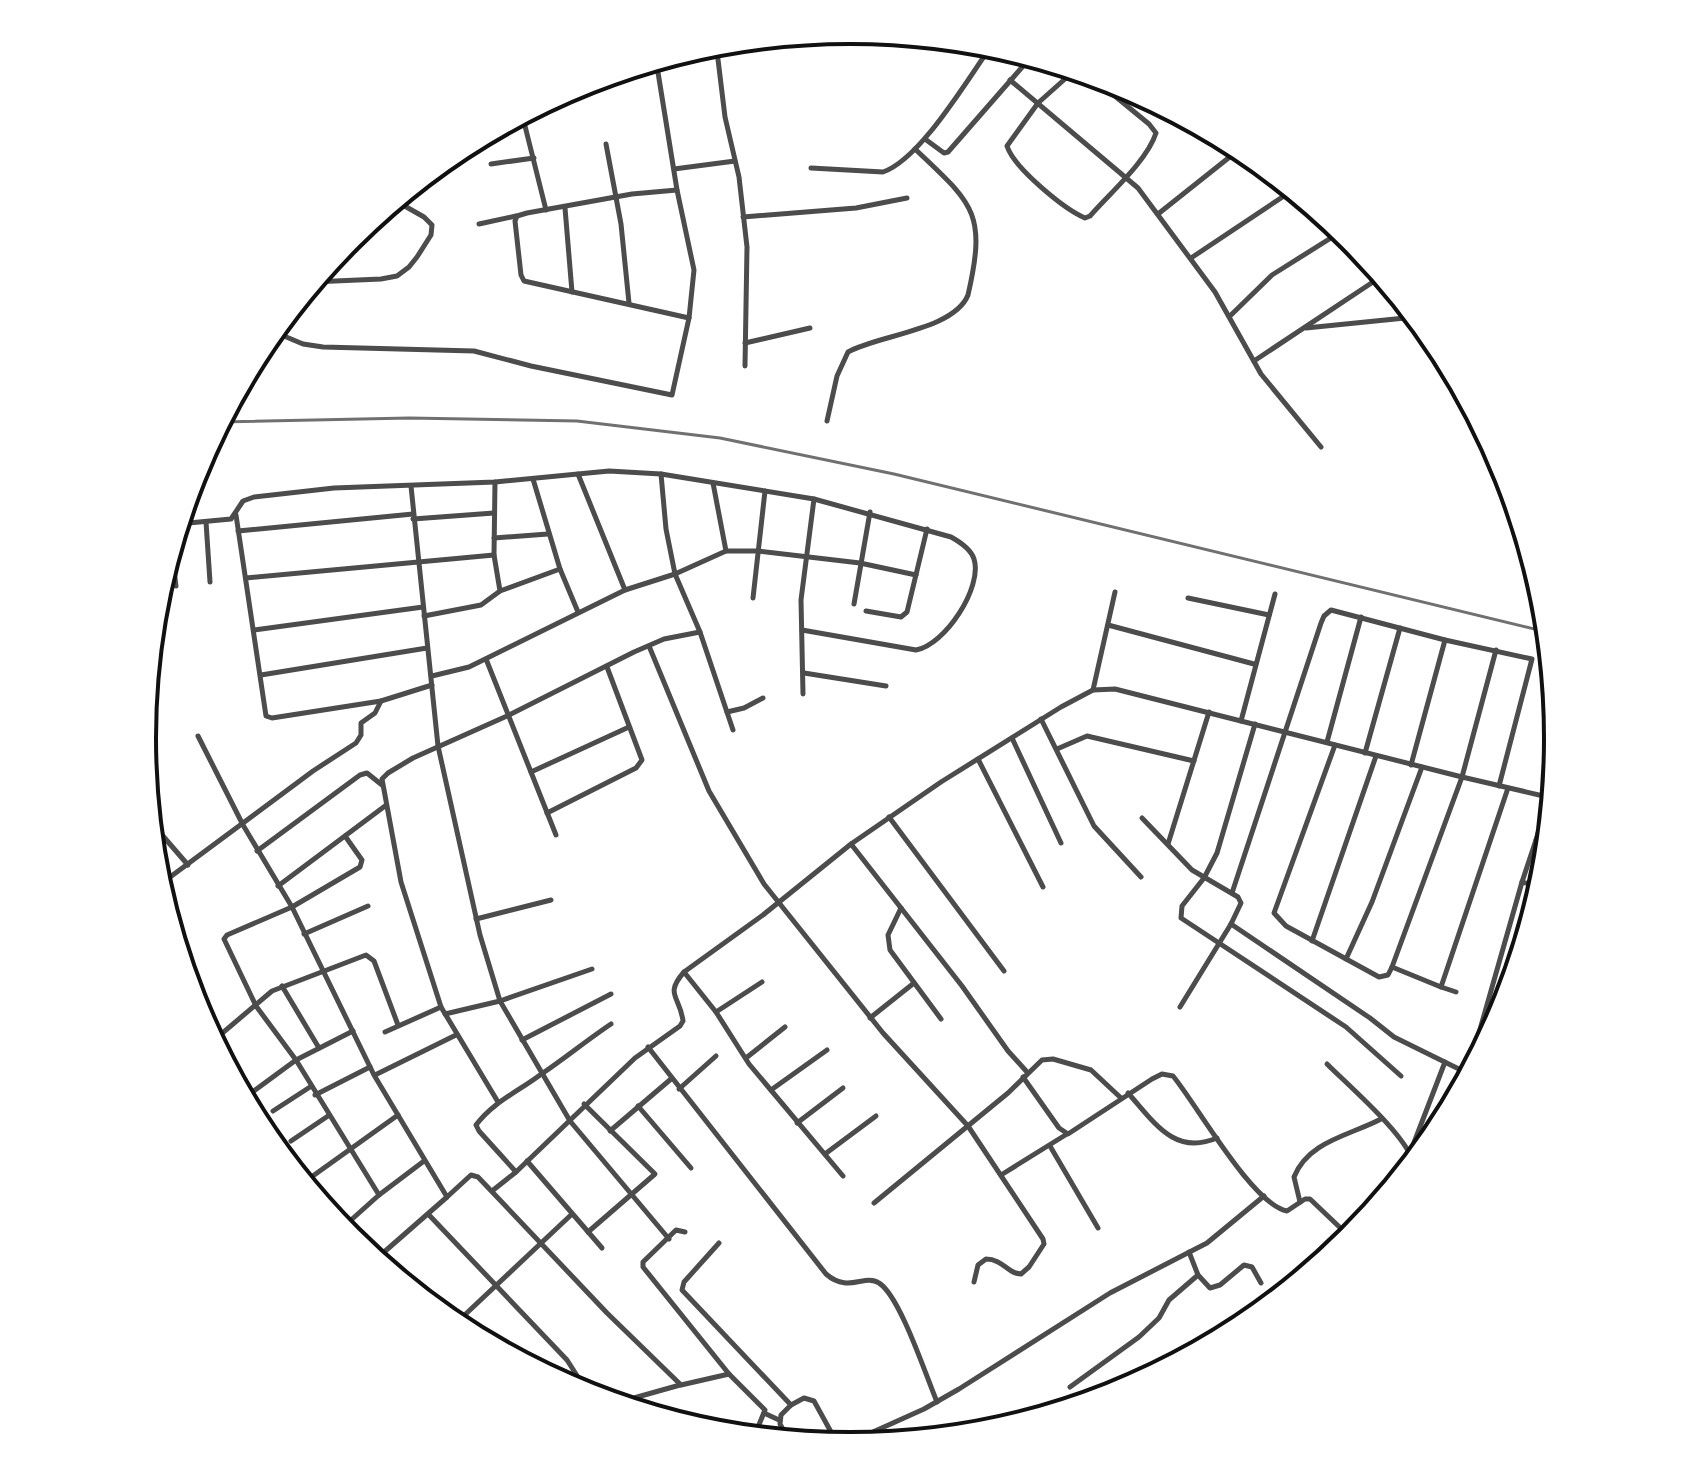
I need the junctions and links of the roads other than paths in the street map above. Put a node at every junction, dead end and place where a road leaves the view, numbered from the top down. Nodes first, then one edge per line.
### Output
1 (718, 56) edge
2 (983, 57) edge
3 (1022, 66) edge
4 (658, 72) edge
5 (1065, 79) edge
6 (1010, 80) junction
7 (1117, 98) edge
8 (1038, 103) junction
9 (525, 125) edge
10 (924, 139) junction
11 (606, 144) dead end
12 (915, 149) junction
13 (1229, 157) edge
14 (534, 158) junction
15 (735, 161) junction
16 (491, 164) dead end
17 (811, 168) dead end
18 (674, 169) junction
19 (1126, 177) junction
20 (677, 190) junction
21 (1283, 196) edge
22 (617, 197) junction
23 (907, 198) dead end
24 (404, 206) edge
25 (565, 208) junction
26 (546, 210) junction
27 (1158, 214) junction
28 (517, 216) junction
29 (743, 217) junction
30 (479, 224) dead end
31 (1331, 238) edge
32 (1191, 258) junction
33 (327, 281) edge
34 (1373, 282) edge
35 (572, 292) junction
36 (629, 303) junction
37 (1230, 316) junction
38 (689, 318) junction
39 (1402, 318) edge
40 (810, 328) dead end
41 (1305, 328) junction
42 (284, 336) edge
43 (745, 343) junction
44 (1254, 361) junction
45 (745, 366) dead end
46 (827, 421) dead end
47 (1321, 447) dead end
48 (578, 474) junction
49 (661, 474) junction
50 (533, 479) junction
51 (495, 482) junction
52 (713, 483) junction
53 (411, 486) junction
54 (765, 491) junction
55 (814, 499) junction
56 (870, 512) junction
57 (235, 513) junction
58 (494, 513) junction
59 (413, 516) junction
60 (206, 522) junction
61 (190, 523) edge
62 (927, 529) junction
63 (238, 531) junction
64 (548, 534) junction
65 (494, 538) junction
66 (726, 551) junction
67 (758, 551) junction
68 (494, 555) junction
69 (807, 556) junction
70 (860, 563) junction
71 (419, 564) junction
72 (560, 569) junction
73 (675, 574) junction
74 (916, 575) junction
75 (175, 577) edge
76 (246, 578) junction
77 (210, 582) dead end
78 (176, 586) dead end
79 (625, 590) junction
80 (500, 591) junction
81 (1115, 592) dead end
82 (1275, 594) dead end
83 (753, 598) dead end
84 (1188, 598) dead end
85 (854, 604) dead end
86 (423, 607) junction
87 (866, 611) dead end
88 (578, 612) junction
89 (1269, 615) junction
90 (424, 616) junction
91 (1361, 617) junction
92 (1108, 625) junction
93 (1400, 628) junction
94 (254, 630) junction
95 (802, 630) junction
96 (700, 632) junction
97 (1445, 640) junction
98 (649, 646) junction
99 (427, 648) junction
100 (1496, 650) junction
101 (486, 659) junction
102 (1254, 664) junction
103 (607, 667) junction
104 (804, 673) junction
105 (261, 675) junction
106 (432, 676) junction
107 (432, 685) junction
108 (886, 686) dead end
109 (1093, 690) junction
110 (803, 694) dead end
111 (763, 698) dead end
112 (381, 701) junction
113 (727, 712) junction
114 (1209, 712) junction
115 (507, 716) junction
116 (1041, 719) junction
117 (1240, 721) junction
118 (1255, 724) junction
119 (629, 727) junction
120 (733, 730) dead end
121 (1287, 732) junction
122 (198, 736) dead end
123 (1012, 738) junction
124 (1327, 742) junction
125 (1335, 745) junction
126 (438, 746) junction
127 (1057, 749) junction
128 (1365, 753) junction
129 (1376, 756) junction
130 (978, 759) junction
131 (1194, 761) junction
132 (1411, 765) junction
133 (1422, 767) junction
134 (531, 772) junction
135 (1462, 777) junction
136 (382, 785) junction
137 (1499, 786) junction
138 (1508, 788) junction
139 (1541, 795) edge
140 (385, 806) junction
141 (547, 813) junction
142 (889, 817) junction
143 (1142, 818) dead end
144 (243, 825) junction
145 (162, 835) edge
146 (556, 835) dead end
147 (345, 836) junction
148 (1536, 840) edge
149 (1061, 843) dead end
150 (851, 844) junction
151 (1168, 845) junction
152 (257, 851) junction
153 (188, 865) junction
154 (1141, 877) dead end
155 (170, 878) edge
156 (1204, 878) junction
157 (1522, 882) junction
158 (1528, 883) edge
159 (278, 886) junction
160 (1043, 887) dead end
161 (1232, 893) junction
162 (551, 900) dead end
163 (777, 903) junction
164 (368, 906) dead end
165 (292, 907) junction
166 (901, 908) junction
167 (476, 919) junction
168 (1231, 924) junction
169 (304, 934) junction
170 (1312, 941) junction
171 (1218, 943) junction
172 (1346, 959) junction
173 (1392, 967) junction
174 (592, 969) dead end
175 (1004, 971) dead end
176 (324, 972) junction
177 (684, 972) junction
178 (762, 982) dead end
179 (914, 983) junction
180 (282, 986) junction
181 (1441, 987) junction
182 (1456, 992) dead end
183 (611, 994) dead end
184 (500, 1001) junction
185 (256, 1006) junction
186 (441, 1007) junction
187 (1180, 1007) dead end
188 (716, 1012) junction
189 (445, 1014) junction
190 (870, 1018) junction
191 (941, 1019) dead end
192 (611, 1024) dead end
193 (398, 1025) junction
194 (1481, 1025) edge
195 (785, 1027) dead end
196 (353, 1031) junction
197 (385, 1032) dead end
198 (222, 1034) edge
199 (456, 1035) junction
200 (522, 1040) junction
201 (648, 1047) junction
202 (319, 1048) junction
203 (827, 1050) dead end
204 (716, 1056) dead end
205 (746, 1058) junction
206 (296, 1060) junction
207 (1445, 1062) junction
208 (1327, 1064) dead end
209 (370, 1067) junction
210 (1459, 1069) edge
211 (374, 1075) junction
212 (542, 1075) junction
213 (1025, 1075) junction
214 (1401, 1076) dead end
215 (671, 1079) junction
216 (310, 1087) junction
217 (843, 1088) dead end
218 (679, 1089) junction
219 (771, 1090) junction
220 (252, 1092) edge
221 (1128, 1093) junction
222 (315, 1095) junction
223 (1121, 1098) junction
224 (498, 1102) junction
225 (584, 1104) junction
226 (638, 1106) junction
227 (273, 1111) dead end
228 (398, 1115) junction
229 (328, 1116) junction
230 (876, 1116) dead end
231 (1381, 1119) junction
232 (570, 1121) junction
233 (797, 1123) junction
234 (968, 1126) junction
235 (610, 1131) junction
236 (1068, 1134) junction
237 (1217, 1138) junction
238 (1415, 1140) edge
239 (291, 1141) dead end
240 (1050, 1146) junction
241 (349, 1150) junction
242 (1407, 1150) edge
243 (825, 1154) junction
244 (424, 1161) junction
245 (527, 1161) junction
246 (691, 1168) dead end
247 (516, 1172) junction
248 (1001, 1175) junction
249 (312, 1176) edge
250 (843, 1176) dead end
251 (492, 1191) junction
252 (631, 1194) junction
253 (379, 1195) junction
254 (1264, 1196) junction
255 (447, 1197) junction
256 (1300, 1202) junction
257 (874, 1203) dead end
258 (572, 1214) junction
259 (429, 1215) junction
260 (351, 1220) edge
261 (1098, 1228) dead end
262 (1341, 1228) edge
263 (588, 1232) junction
264 (685, 1232) dead end
265 (669, 1239) junction
266 (719, 1243) dead end
267 (542, 1245) junction
268 (602, 1248) dead end
269 (1189, 1252) junction
270 (384, 1253) edge
271 (1198, 1275) junction
272 (974, 1282) dead end
273 (1261, 1283) dead end
274 (495, 1285) junction
275 (464, 1315) edge
276 (729, 1374) junction
277 (577, 1376) edge
278 (681, 1385) junction
279 (1070, 1387) dead end
280 (635, 1398) edge
281 (937, 1402) junction
282 (791, 1405) junction
283 (764, 1413) junction
284 (779, 1420) junction
285 (759, 1426) edge
286 (783, 1429) edge
287 (873, 1431) edge
288 (831, 1432) edge

1 - 15 street
2 - 10 street
3 - 6 street
4 - 18 street
5 - 8 street
6 - 8 street
6 - 10 street
7 - 19 street
8 - 19 street
8 - 19 street
9 - 14 street
10 - 12 street
11 - 22 street
12 - 17 street
12 - 46 street
13 - 27 street
14 - 16 street
14 - 26 street
15 - 18 street
15 - 29 street
18 - 20 street
19 - 27 street
20 - 22 street
20 - 38 street
21 - 32 street
22 - 25 street
22 - 36 street
23 - 29 street
24 - 33 street
25 - 26 street
25 - 35 street
26 - 28 street
27 - 32 street
28 - 30 street
28 - 35 street
29 - 43 street
31 - 37 street
32 - 37 street
34 - 41 street
35 - 36 street
36 - 38 street
37 - 44 street
38 - 42 street
39 - 41 street
40 - 43 street
41 - 44 street
43 - 45 street
44 - 47 street
48 - 49 street
48 - 50 street
48 - 79 street
49 - 52 street
49 - 73 street
50 - 51 street
50 - 64 street
51 - 53 street
51 - 58 street
52 - 54 street
52 - 66 street
53 - 57 street
53 - 59 street
54 - 55 street
54 - 67 street
55 - 56 street
55 - 69 street
56 - 62 street
56 - 70 street
57 - 60 street
57 - 63 street
58 - 59 street
58 - 65 street
59 - 63 street
59 - 71 street
60 - 61 street
60 - 77 street
62 - 74 street
62 - 95 street
63 - 76 street
64 - 65 street
64 - 72 street
65 - 68 street
66 - 67 street
66 - 73 street
67 - 69 street
67 - 83 street
68 - 71 street
68 - 80 street
69 - 70 street
69 - 95 street
70 - 74 street
70 - 85 street
71 - 76 street
71 - 86 street
72 - 80 street
72 - 88 street
73 - 79 street
73 - 96 street
74 - 87 street
75 - 78 street
76 - 94 street
79 - 88 street
80 - 90 street
81 - 92 street
82 - 89 street
84 - 89 street
86 - 90 street
86 - 94 street
88 - 101 street
89 - 102 street
90 - 99 street
91 - 93 street
91 - 121 street
91 - 124 street
92 - 102 street
92 - 109 street
93 - 97 street
93 - 128 street
94 - 105 street
95 - 104 street
96 - 98 street
96 - 113 street
97 - 100 street
97 - 132 street
98 - 103 street
98 - 163 street
99 - 105 street
99 - 106 street
100 - 135 street
100 - 137 street
101 - 106 street
101 - 115 street
102 - 117 street
103 - 115 street
103 - 119 street
104 - 108 street
104 - 110 street
105 - 112 street
106 - 107 street
107 - 112 street
107 - 126 street
109 - 114 street
109 - 116 street
111 - 113 street
112 - 144 street
113 - 120 street
114 - 117 street
114 - 131 street
115 - 126 street
115 - 134 street
116 - 123 street
116 - 127 street
117 - 118 street
118 - 121 street
118 - 156 street
119 - 134 street
119 - 141 street
121 - 124 street
121 - 161 street
122 - 144 street
123 - 130 street
123 - 149 street
124 - 125 street
125 - 128 street
125 - 170 street
126 - 136 street
126 - 167 street
127 - 131 street
127 - 154 street
128 - 129 street
129 - 132 street
129 - 170 street
130 - 142 street
130 - 160 street
131 - 151 street
132 - 133 street
133 - 135 street
133 - 172 street
134 - 141 street
135 - 137 street
135 - 173 street
136 - 140 street
136 - 152 street
137 - 138 street
138 - 139 street
138 - 181 street
140 - 147 street
140 - 186 street
141 - 146 street
142 - 150 street
142 - 175 street
143 - 151 street
144 - 152 street
144 - 153 street
145 - 153 street
147 - 159 street
147 - 165 street
148 - 157 street
150 - 163 street
150 - 166 street
151 - 156 street
152 - 159 street
153 - 155 street
156 - 161 street
156 - 171 street
157 - 158 street
157 - 194 street
159 - 165 street
161 - 168 street
162 - 167 street
163 - 177 street
163 - 190 street
164 - 169 street
165 - 169 street
165 - 185 street
166 - 179 street
166 - 213 street
167 - 184 street
168 - 171 street
168 - 207 street
169 - 176 street
170 - 172 street
171 - 187 street
171 - 214 street
172 - 173 street
173 - 181 street
174 - 184 street
176 - 180 street
176 - 193 street
176 - 196 street
177 - 188 street
177 - 201 street
178 - 188 street
179 - 190 street
179 - 191 street
180 - 185 street
180 - 202 street
181 - 182 street
183 - 200 street
184 - 189 street
184 - 200 street
185 - 198 street
185 - 206 street
186 - 189 street
186 - 193 street
188 - 205 street
189 - 199 street
190 - 234 street
192 - 212 street
193 - 197 street
195 - 205 street
196 - 202 street
196 - 209 street
199 - 211 street
199 - 224 street
200 - 212 street
201 - 215 street
201 - 225 street
202 - 206 street
203 - 219 street
204 - 218 street
205 - 219 street
206 - 216 street
206 - 220 street
207 - 210 street
207 - 238 street
208 - 231 street
209 - 211 street
209 - 222 street
211 - 228 street
212 - 224 street
212 - 232 street
213 - 223 street
213 - 234 street
213 - 236 street
215 - 218 street
215 - 226 street
216 - 222 street
216 - 227 street
217 - 233 street
218 - 281 street
219 - 233 street
221 - 223 street
221 - 237 street
221 - 237 street
222 - 229 street
223 - 236 street
224 - 247 street
225 - 232 street
225 - 235 street
226 - 235 street
226 - 246 street
228 - 241 street
228 - 244 street
229 - 239 street
229 - 241 street
230 - 243 street
231 - 242 street
231 - 256 street
232 - 245 street
232 - 252 street
233 - 243 street
234 - 248 street
234 - 257 street
235 - 252 street
236 - 240 street
237 - 254 street
240 - 248 street
240 - 261 street
241 - 249 street
241 - 253 street
243 - 250 street
244 - 253 street
244 - 255 street
245 - 247 street
245 - 258 street
247 - 251 street
248 - 272 street
251 - 255 street
251 - 267 street
252 - 263 street
252 - 265 street
253 - 260 street
254 - 256 street
254 - 269 street
255 - 259 street
256 - 262 street
258 - 263 street
258 - 267 street
259 - 270 street
259 - 274 street
263 - 268 street
264 - 265 street
265 - 276 street
266 - 282 street
267 - 274 street
267 - 278 street
269 - 271 street
269 - 281 street
271 - 273 street
271 - 279 street
274 - 275 street
274 - 277 street
276 - 278 street
276 - 283 street
278 - 280 street
281 - 287 street
282 - 284 street
282 - 288 street
283 - 284 street
283 - 285 street
284 - 286 street

